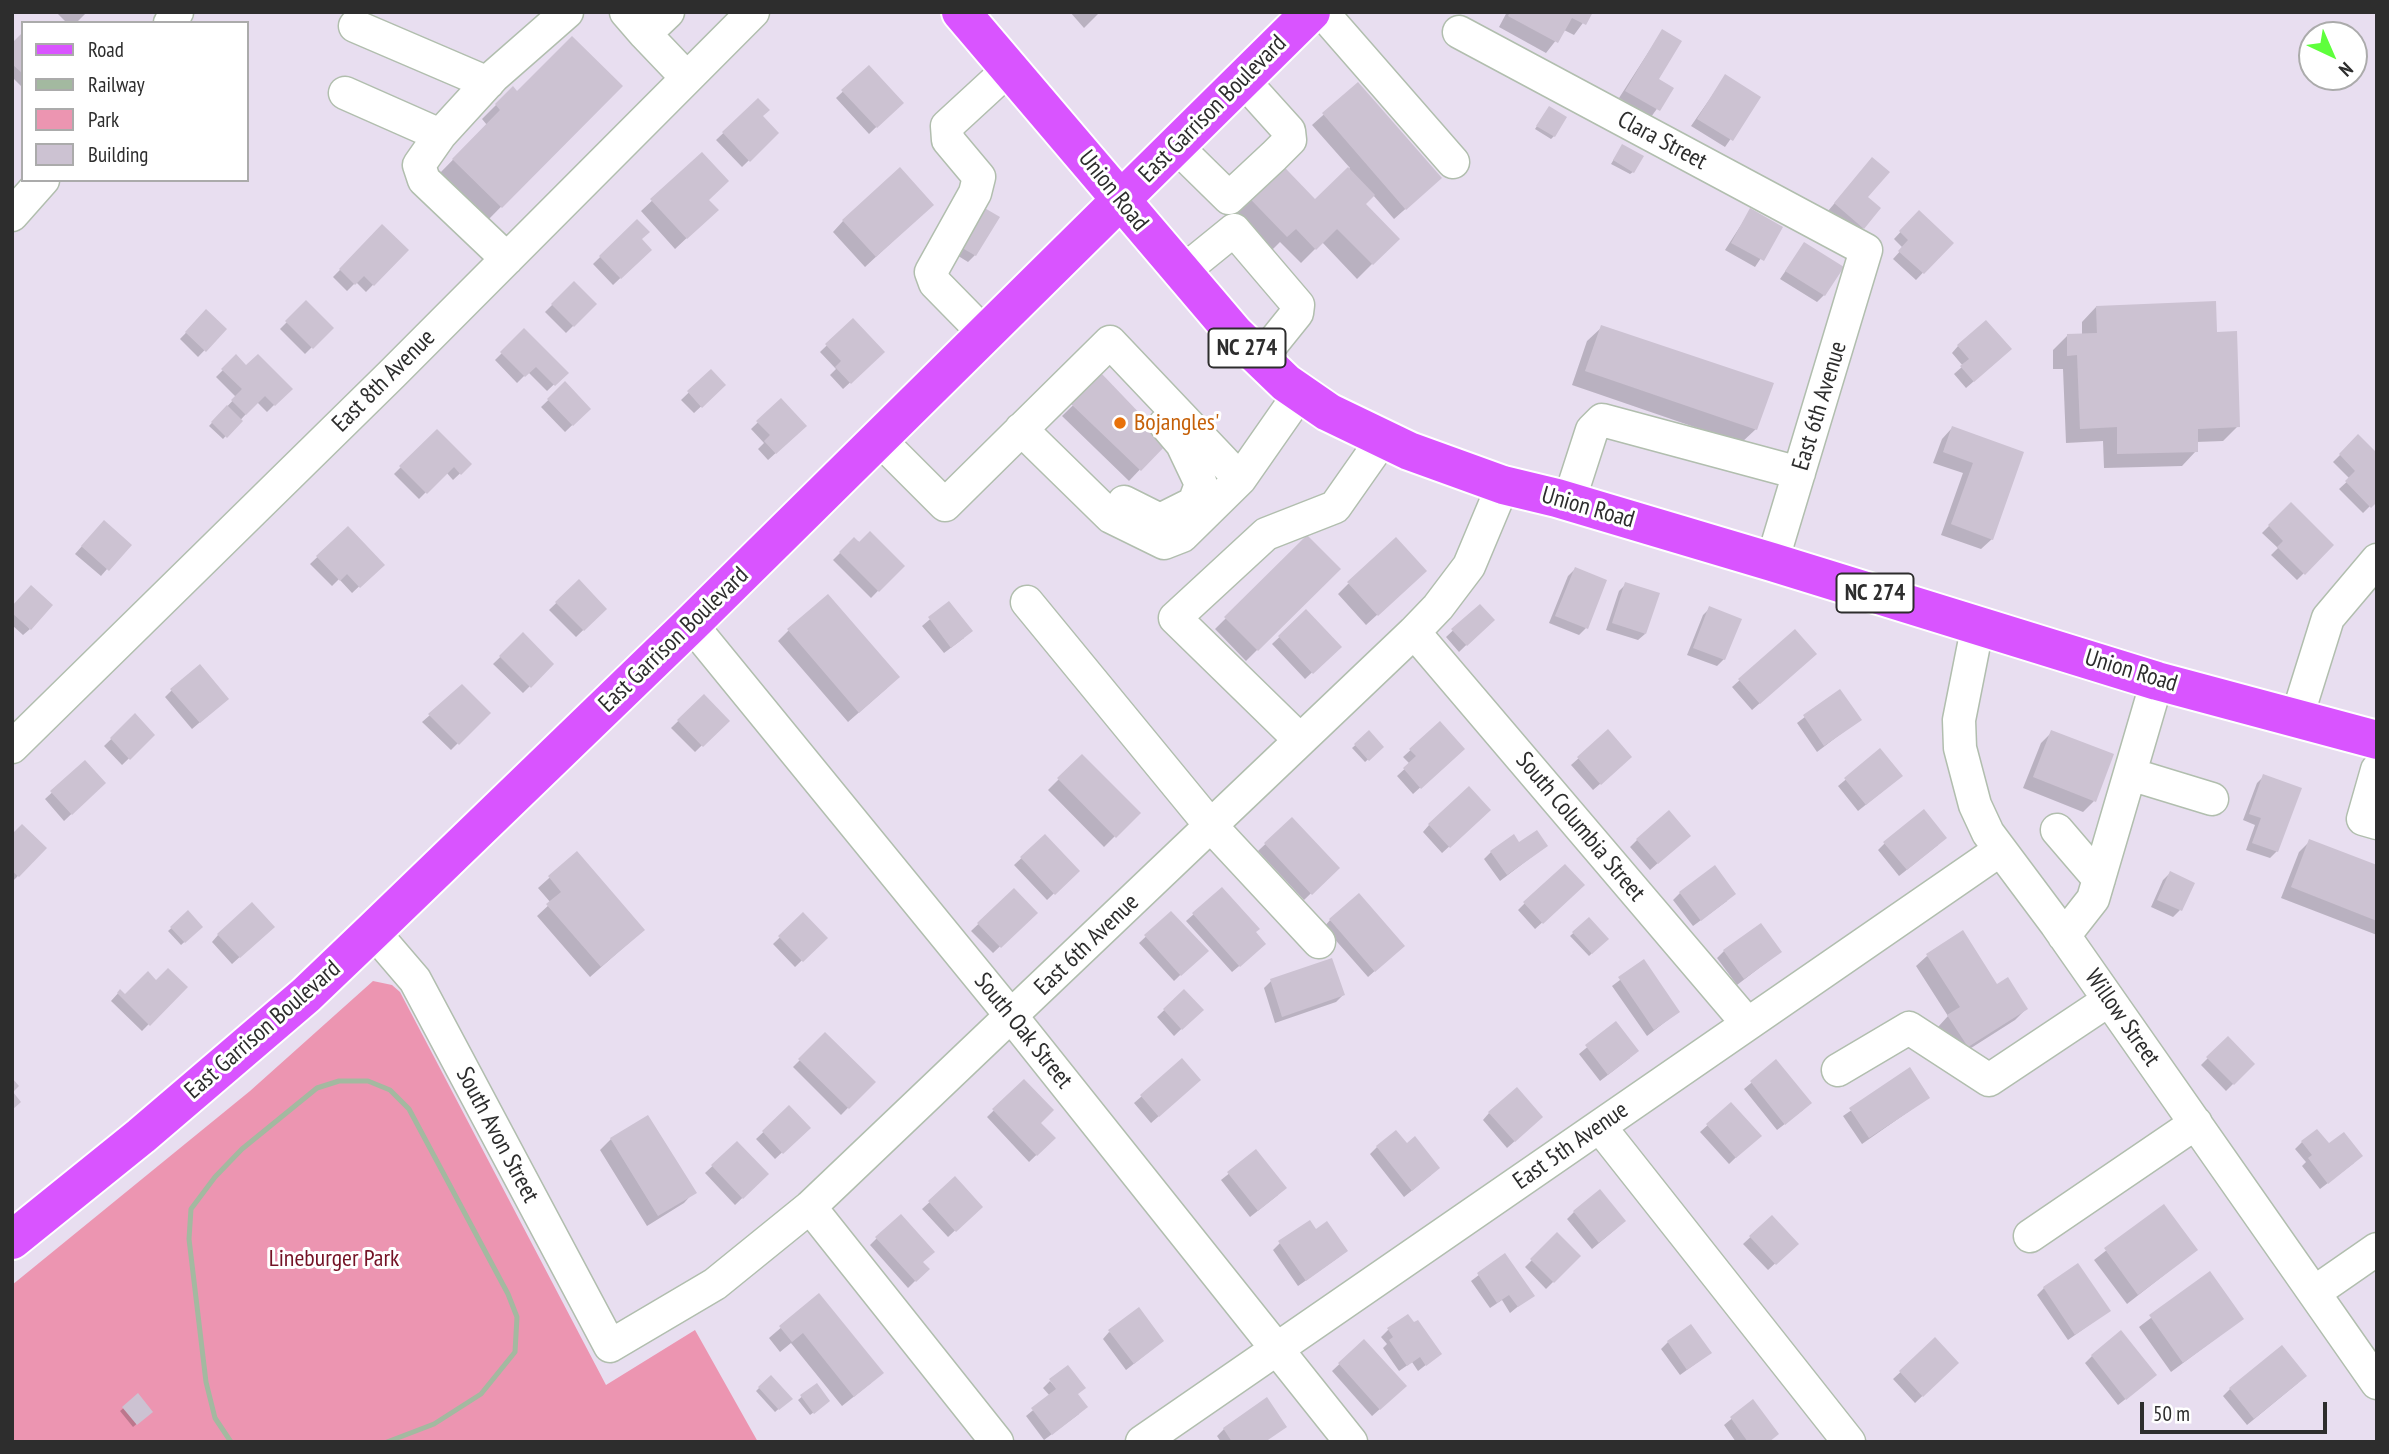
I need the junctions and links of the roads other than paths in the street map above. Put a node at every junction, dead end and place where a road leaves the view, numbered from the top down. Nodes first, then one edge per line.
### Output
1 (567, 12) edge
2 (752, 12) edge
3 (961, 12) edge
4 (1311, 12) edge
5 (1322, 12) edge
6 (646, 19) edge
7 (355, 26) dead end
8 (1460, 32) dead end
9 (1010, 68) junction
10 (687, 78) junction
11 (1243, 80) junction
12 (488, 83) junction
13 (345, 93) dead end
14 (440, 135) junction
15 (1176, 146) junction
16 (1453, 162) dead end
17 (41, 182) edge
18 (1228, 198) junction
19 (1119, 202) junction
20 (12, 215) edge
21 (1234, 230) junction
22 (1866, 250) joint
23 (506, 260) junction
24 (1181, 273) junction
25 (985, 334) junction
26 (1260, 359) junction
27 (1140, 376) junction
28 (1300, 393) junction
29 (1021, 429) junction
30 (879, 439) junction
31 (1382, 440) junction
32 (1800, 473) junction
33 (1069, 475) junction
34 (1240, 479) junction
35 (1503, 485) junction
36 (1569, 501) junction
37 (2377, 560) edge
38 (1772, 562) junction
39 (1027, 602) dead end
40 (691, 624) junction
41 (1978, 624) junction
42 (1414, 632) junction
43 (2157, 681) junction
44 (2297, 717) junction
45 (1300, 740) junction
46 (2377, 740) edge
47 (12, 747) edge
48 (2377, 770) edge
49 (2130, 774) junction
50 (2212, 799) dead end
51 (2377, 824) edge
52 (1211, 826) junction
53 (2057, 830) dead end
54 (2000, 850) junction
55 (2099, 879) junction
56 (373, 931) junction
57 (2064, 936) junction
58 (1319, 942) dead end
59 (2109, 1000) junction
60 (1012, 1017) junction
61 (1747, 1023) junction
62 (1838, 1070) dead end
63 (2196, 1123) junction
64 (1600, 1127) junction
65 (810, 1207) junction
66 (2030, 1236) dead end
67 (12, 1240) edge
68 (2377, 1249) edge
69 (2315, 1292) junction
70 (610, 1346) joint
71 (1277, 1350) junction
72 (2377, 1383) edge
73 (996, 1442) edge
74 (1142, 1442) edge
75 (1351, 1442) edge
76 (1849, 1442) edge

1 - 12 street
2 - 10 street, East 8th Avenue
3 - 9 main road, Union Road / NC 274
4 - 11 main road, East Garrison Boulevard
5 - 16 street
6 - 10 street
7 - 12 street
8 - 22 street, Clara Street
9 - 19 main road, Union Road / NC 274
9 - 25 street
10 - 23 street, East 8th Avenue
11 - 15 main road, East Garrison Boulevard
11 - 18 street
12 - 14 street
13 - 14 street
14 - 23 street
15 - 18 street
15 - 19 main road, East Garrison Boulevard
17 - 20 street
18 - 21 street
19 - 24 main road, Union Road / NC 274
19 - 25 main road, East Garrison Boulevard
21 - 24 street
21 - 26 street
22 - 32 street, East 6th Avenue
23 - 47 street, East 8th Avenue
24 - 26 main road, Union Road / NC 274
25 - 30 main road, East Garrison Boulevard
26 - 28 main road, Union Road / NC 274
27 - 29 street
27 - 33 street
27 - 34 street
28 - 31 main road, Union Road / NC 274
28 - 34 street
29 - 30 street
29 - 33 street
30 - 40 main road, East Garrison Boulevard
31 - 35 main road, Union Road / NC 274
31 - 45 street
32 - 36 street
32 - 38 street, East 6th Avenue
33 - 34 street
35 - 36 main road, Union Road / NC 274
35 - 42 street, East 6th Avenue
36 - 38 main road, Union Road / NC 274
37 - 44 street
38 - 41 main road, Union Road / NC 274
39 - 52 street
40 - 56 main road, East Garrison Boulevard
40 - 60 street, South Oak Street
41 - 43 main road, Union Road / NC 274
41 - 54 street, Willow Street
42 - 45 street, East 6th Avenue
42 - 61 street, South Columbia Street
43 - 44 main road, Union Road / NC 274
43 - 49 street
44 - 46 main road, Union Road / NC 274
45 - 52 street, East 6th Avenue
48 - 51 street
49 - 50 street
49 - 55 street
52 - 58 street
52 - 60 street, East 6th Avenue
53 - 55 street
54 - 57 street, Willow Street
54 - 61 street, East 5th Avenue
55 - 57 street
56 - 67 main road, East Garrison Boulevard
56 - 70 street, South Avon Street
57 - 59 street, Willow Street
59 - 62 street
59 - 63 street, Willow Street
60 - 65 street, East 6th Avenue
60 - 71 street, South Oak Street
61 - 64 street, East 5th Avenue
63 - 66 street
63 - 69 street, Willow Street
64 - 71 street, East 5th Avenue
64 - 76 street
65 - 70 street, East 6th Avenue
65 - 73 street
68 - 69 street
69 - 72 street, Willow Street
71 - 74 street, East 5th Avenue
71 - 75 street, South Oak Street

